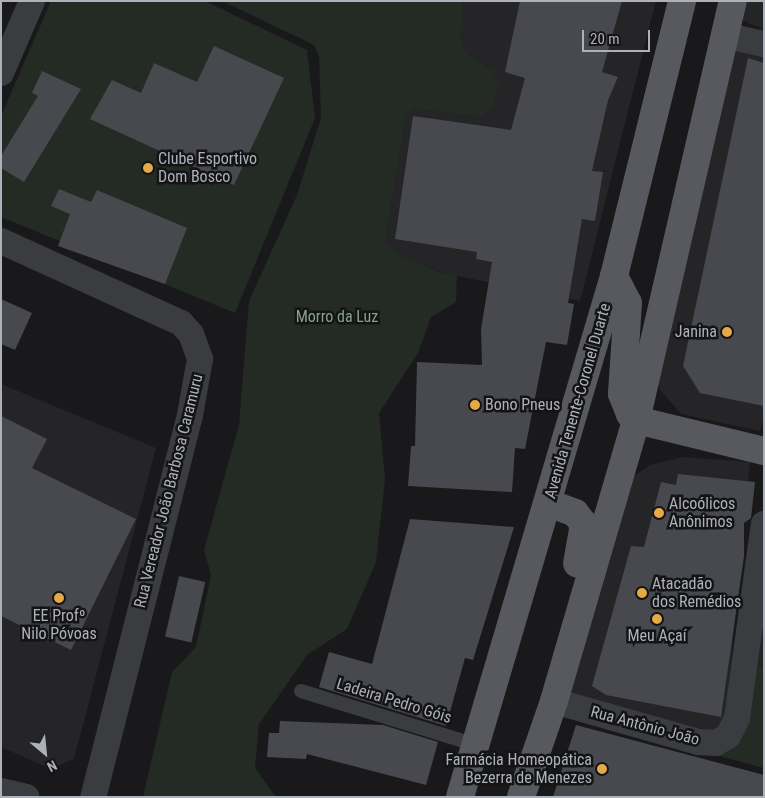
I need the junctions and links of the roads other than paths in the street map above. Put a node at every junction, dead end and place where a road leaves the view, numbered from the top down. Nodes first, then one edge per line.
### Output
1 (32, 1) edge
2 (682, 1) edge
3 (733, 1) edge
4 (724, 35) junction
5 (764, 44) edge
6 (1, 73) edge
7 (1, 241) edge
8 (614, 276) junction
9 (636, 420) junction
10 (764, 451) edge
11 (548, 503) junction
12 (764, 524) edge
13 (568, 647) junction
14 (301, 691) dead end
15 (554, 701) junction
16 (476, 745) junction
17 (1, 791) edge
18 (26, 797) edge
19 (93, 797) edge
20 (460, 797) edge
21 (521, 797) edge

1 - 6 street
2 - 8 main road, Avenida Tenente-Coronel Duarte
3 - 4 main road
4 - 5 street
4 - 9 main road
7 - 19 street, Rua Vereador João Barbosa Caramuru
8 - 9 main road
8 - 11 main road, Avenida Tenente-Coronel Duarte
9 - 10 main road
9 - 13 main road
11 - 13 main road
11 - 16 main road, Avenida Tenente-Coronel Duarte
12 - 15 street, Rua Antônio João
13 - 15 main road
14 - 16 lane, Ladeira Pedro Góis
15 - 21 main road
16 - 20 main road, Avenida Tenente-Coronel Duarte
17 - 18 street

